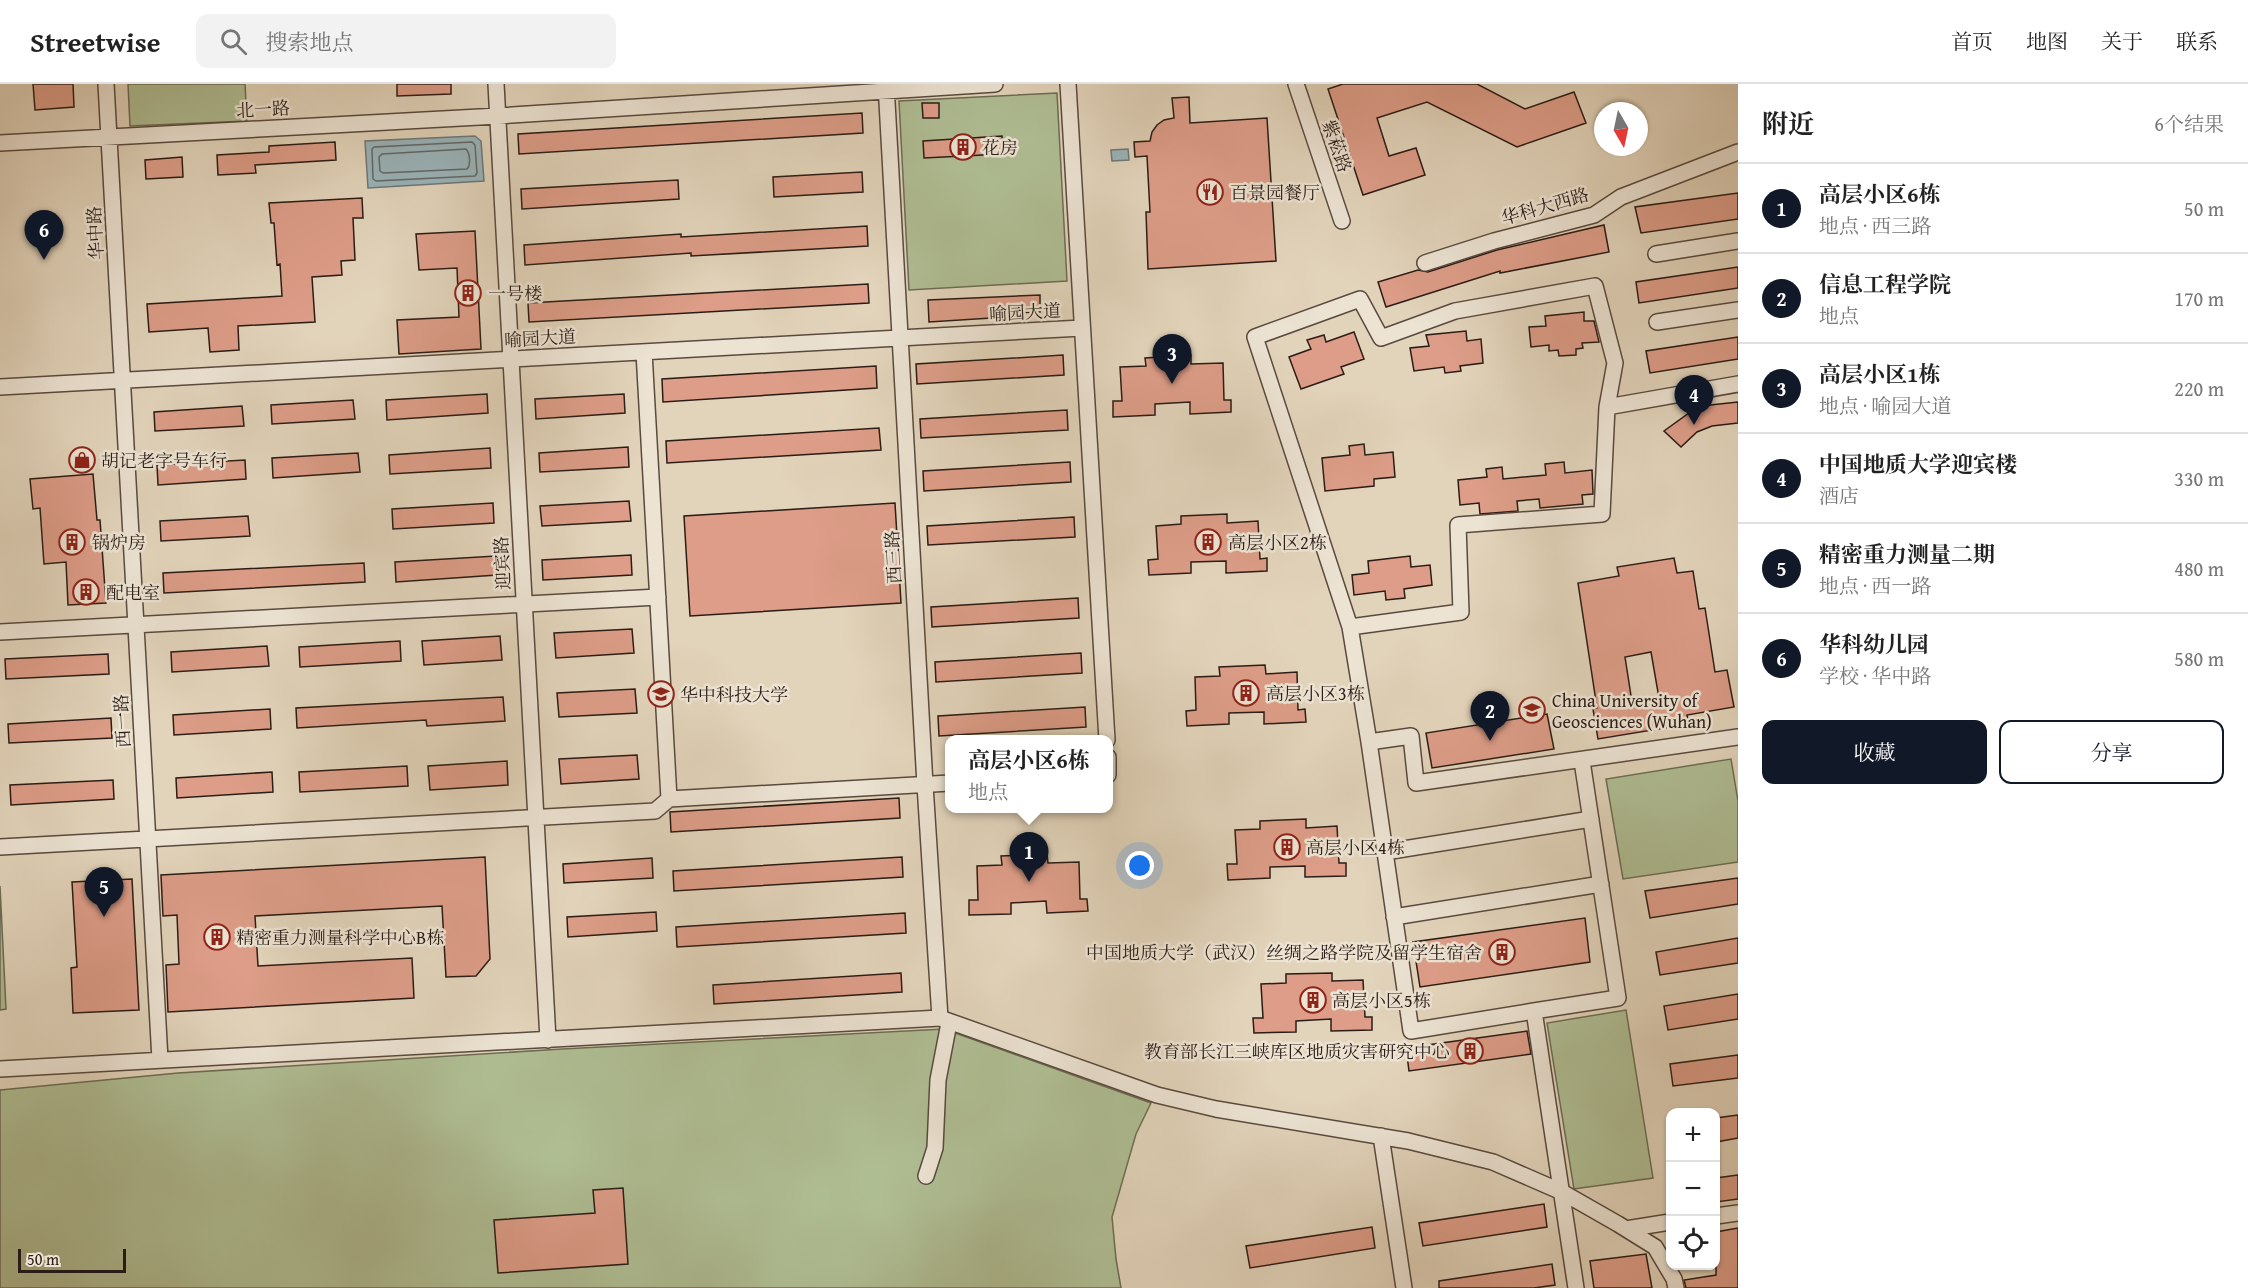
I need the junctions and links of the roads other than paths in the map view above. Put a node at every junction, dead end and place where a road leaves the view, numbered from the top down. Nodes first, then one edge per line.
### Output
1 (106, 84) edge
2 (496, 84) edge
3 (995, 84) edge
4 (1068, 84) edge
5 (1296, 84) edge
6 (886, 87) edge
7 (498, 116) junction
8 (109, 137) junction
9 (0, 143) edge
10 (1738, 152) edge
11 (1342, 221) dead end
12 (1738, 241) edge
13 (1656, 254) dead end
14 (1425, 262) dead end
15 (1738, 310) edge
16 (1657, 322) dead end
17 (1082, 328) junction
18 (900, 338) junction
19 (644, 352) junction
20 (511, 359) junction
21 (123, 380) junction
22 (1738, 384) edge
23 (0, 387) edge
24 (1606, 407) junction
25 (658, 597) junction
26 (524, 604) junction
27 (136, 625) junction
28 (1350, 627) junction
29 (0, 632) edge
30 (1107, 735) edge
31 (1738, 737) edge
32 (1369, 742) junction
33 (1582, 761) junction
34 (945, 783) edge
35 (925, 785) junction
36 (669, 799) junction
37 (536, 818) junction
38 (1591, 819) junction
39 (148, 838) junction
40 (0, 847) edge
41 (1385, 852) junction
42 (1601, 884) junction
43 (1394, 917) junction
44 (1534, 1011) junction
45 (944, 1020) junction
46 (548, 1040) junction
47 (160, 1060) junction
48 (0, 1069) edge
49 (1381, 1136) junction
50 (926, 1176) dead end
51 (1562, 1192) junction
52 (1738, 1212) edge
53 (1720, 1215) edge
54 (1666, 1223) edge
55 (1626, 1229) junction
56 (1404, 1288) edge
57 (1576, 1288) edge
58 (1676, 1288) edge

1 - 8 street, 华中路
2 - 7 street, 迎宾路
3 - 6 street, 北一路
4 - 17 street
5 - 11 street, 紫菘路
6 - 7 street, 北一路
6 - 18 street, 西三路
7 - 8 street, 北一路
7 - 20 street, 迎宾路
8 - 9 street, 北一路
8 - 21 street, 华中路
10 - 14 street, 华科大西路
12 - 13 street
15 - 16 street
17 - 18 street, 喻园大道
17 - 30 street
18 - 19 street, 喻园大道
18 - 35 street, 西三路
19 - 20 street, 喻园大道
19 - 25 street
20 - 21 street, 喻园大道
20 - 26 street, 迎宾路
21 - 23 street, 喻园大道
21 - 27 street, 西一路
22 - 24 street
24 - 28 street
24 - 28 street
25 - 26 street
25 - 36 street
26 - 27 street
26 - 37 street, 迎宾路
27 - 29 street
27 - 39 street, 西一路
28 - 32 street
31 - 33 street
32 - 33 street
32 - 41 street
33 - 38 street
34 - 35 street
35 - 36 street
35 - 45 street, 西三路
36 - 37 street
37 - 39 street
37 - 46 street, 迎宾路
38 - 41 street
38 - 42 street
39 - 40 street
39 - 47 street, 西一路
41 - 43 street
42 - 43 street
42 - 44 street
43 - 44 street
44 - 51 street
45 - 46 street
45 - 49 street
45 - 50 street, 西三路
46 - 47 street
47 - 48 street
49 - 51 street
49 - 56 street
51 - 55 street
51 - 57 street
52 - 53 street
54 - 55 street
55 - 58 street

